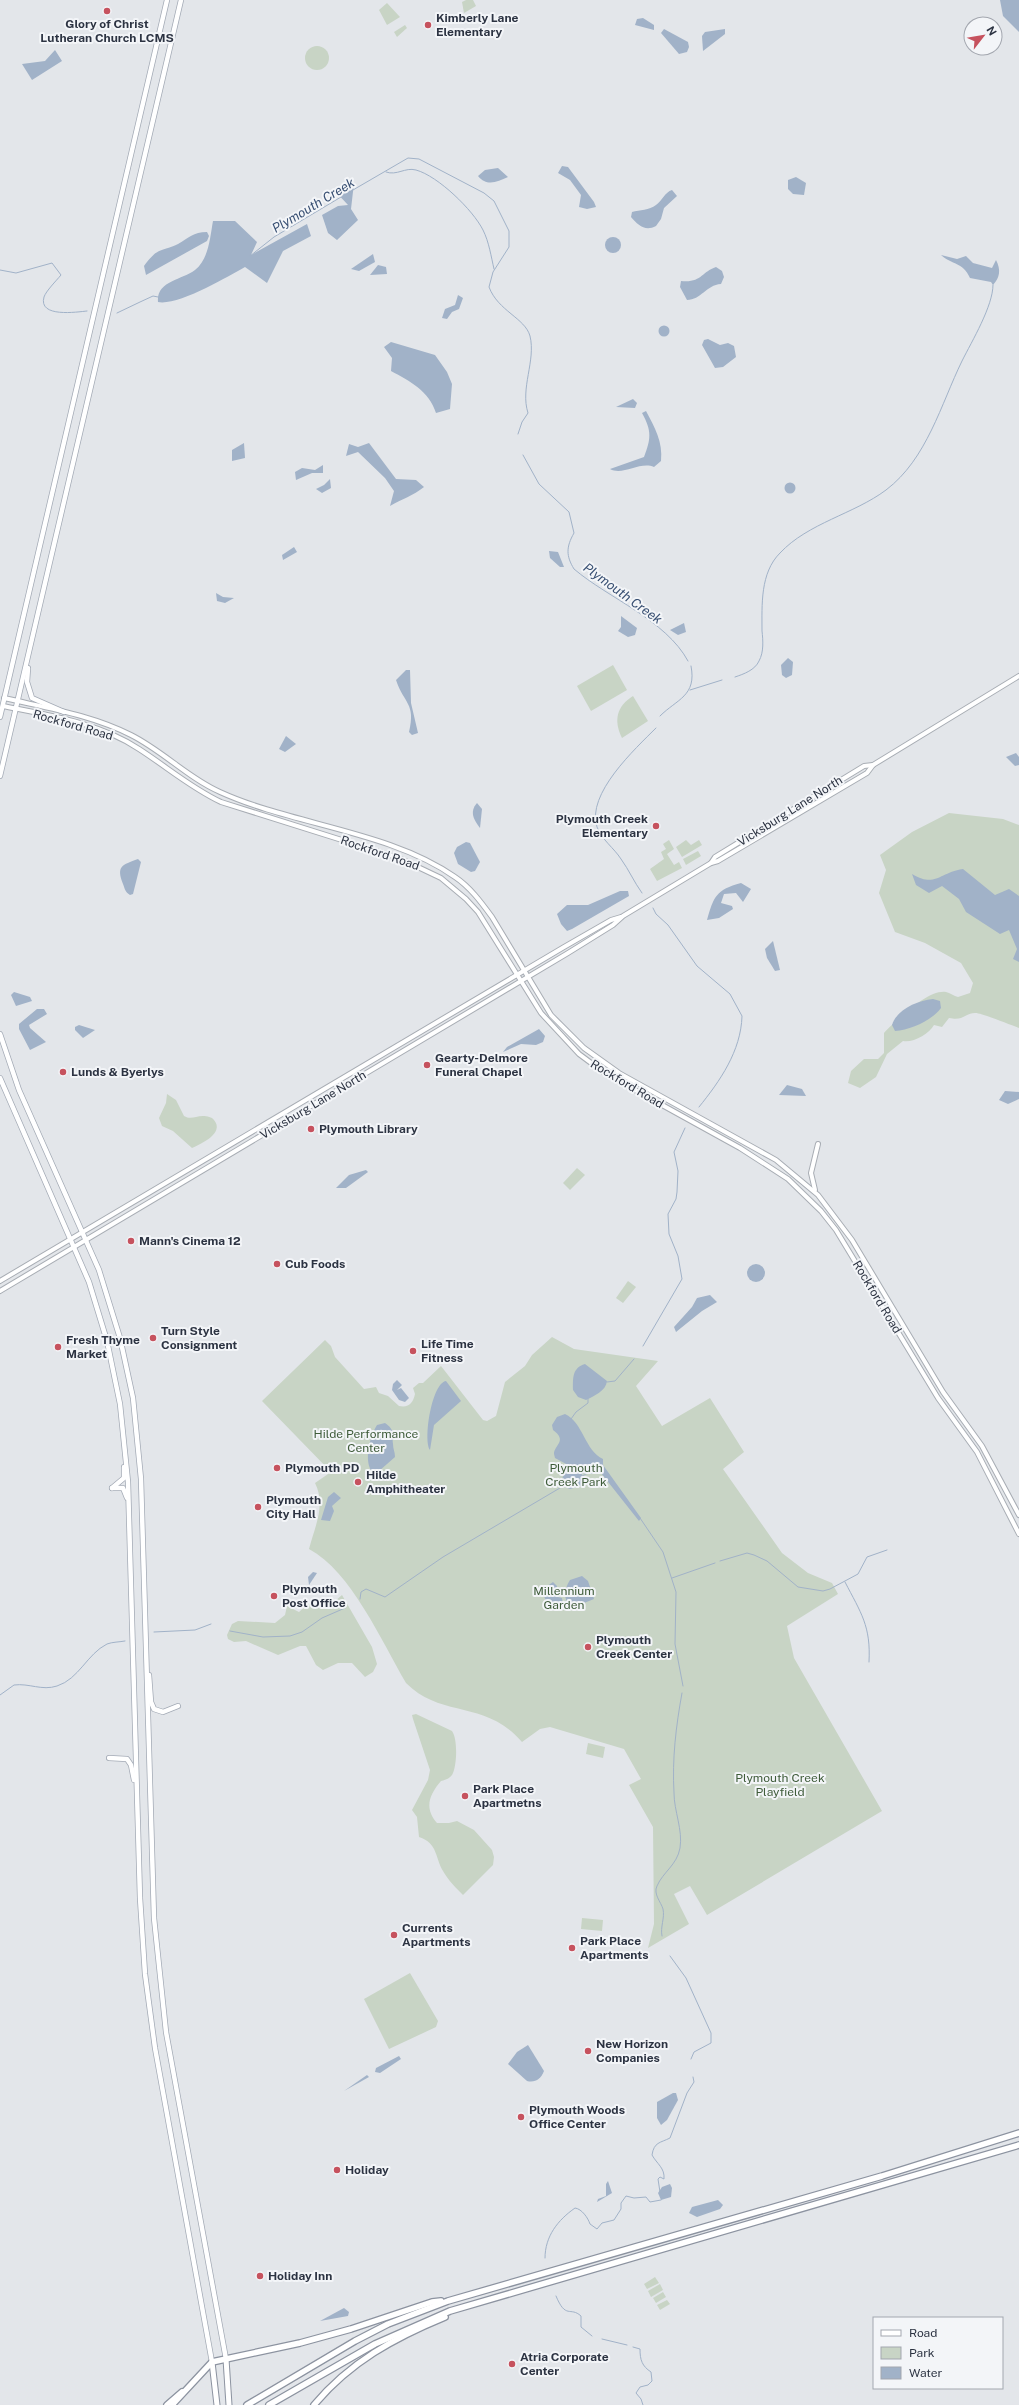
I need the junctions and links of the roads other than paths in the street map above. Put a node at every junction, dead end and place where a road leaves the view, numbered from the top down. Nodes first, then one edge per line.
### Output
1 (167, 0) edge
2 (181, 0) edge
3 (31, 643) junction
4 (1019, 676) edge
5 (4, 698) junction
6 (17, 701) junction
7 (3, 706) junction
8 (16, 709) junction
9 (64, 712) junction
10 (0, 717) edge
11 (873, 765) junction
12 (0, 776) edge
13 (711, 863) junction
14 (623, 916) junction
15 (524, 970) junction
16 (517, 974) junction
17 (528, 977) junction
18 (521, 981) junction
19 (0, 1034) edge
20 (0, 1078) edge
21 (818, 1144) dead end
22 (818, 1195) junction
23 (83, 1232) junction
24 (72, 1239) junction
25 (87, 1240) junction
26 (75, 1248) junction
27 (0, 1281) edge
28 (0, 1291) edge
29 (122, 1422) junction
30 (129, 1505) junction
31 (1019, 1515) edge
32 (1019, 1534) edge
33 (146, 1664) junction
34 (178, 1706) dead end
35 (109, 1758) dead end
36 (137, 1794) junction
37 (1019, 2133) edge
38 (1019, 2145) edge
39 (492, 2298) junction
40 (448, 2301) junction
41 (226, 2359) junction
42 (212, 2362) junction
43 (338, 2379) junction
44 (187, 2389) junction
45 (229, 2403) edge
46 (167, 2405) edge
47 (172, 2405) edge
48 (217, 2405) edge
49 (247, 2405) edge
50 (269, 2405) edge
51 (314, 2405) edge
52 (319, 2405) edge

1 - 5 main road
2 - 3 main road
3 - 6 main road
3 - 9 main road
4 - 11 main road, Vicksburg Lane North
5 - 6 main road, Rockford Road
5 - 7 main road
6 - 8 main road
6 - 9 main road, Rockford Road
7 - 8 main road, Rockford Road
7 - 10 main road
8 - 12 main road
8 - 16 main road, Rockford Road
9 - 15 main road, Rockford Road
11 - 13 main road, Vicksburg Lane North
11 - 13 main road, Vicksburg Lane North
13 - 14 main road, Vicksburg Lane North
14 - 15 main road, Vicksburg Lane North
14 - 17 main road, Vicksburg Lane North
15 - 16 main road, Vicksburg Lane North
15 - 17 main road, Rockford Road
16 - 18 main road, Rockford Road
16 - 23 main road, Vicksburg Lane North
17 - 18 main road, Vicksburg Lane North
17 - 22 main road, Rockford Road
18 - 25 main road, Vicksburg Lane North
18 - 32 main road, Rockford Road
19 - 23 main road
20 - 24 main road
21 - 22 main road
22 - 31 main road, Rockford Road
23 - 24 main road, Vicksburg Lane North
23 - 25 main road
24 - 26 main road
24 - 27 main road, Vicksburg Lane North
25 - 26 main road, Vicksburg Lane North
25 - 33 main road
26 - 28 main road, Vicksburg Lane North
26 - 29 main road
29 - 30 main road
29 - 30 main road
30 - 36 main road
33 - 34 main road
33 - 41 main road
35 - 36 main road
36 - 42 main road
37 - 40 highway
38 - 39 highway
39 - 43 highway
39 - 50 highway
40 - 41 highway
40 - 49 highway
41 - 42 highway
41 - 45 highway
42 - 44 highway
42 - 48 highway
43 - 51 highway
43 - 52 highway
44 - 46 highway
44 - 47 highway

